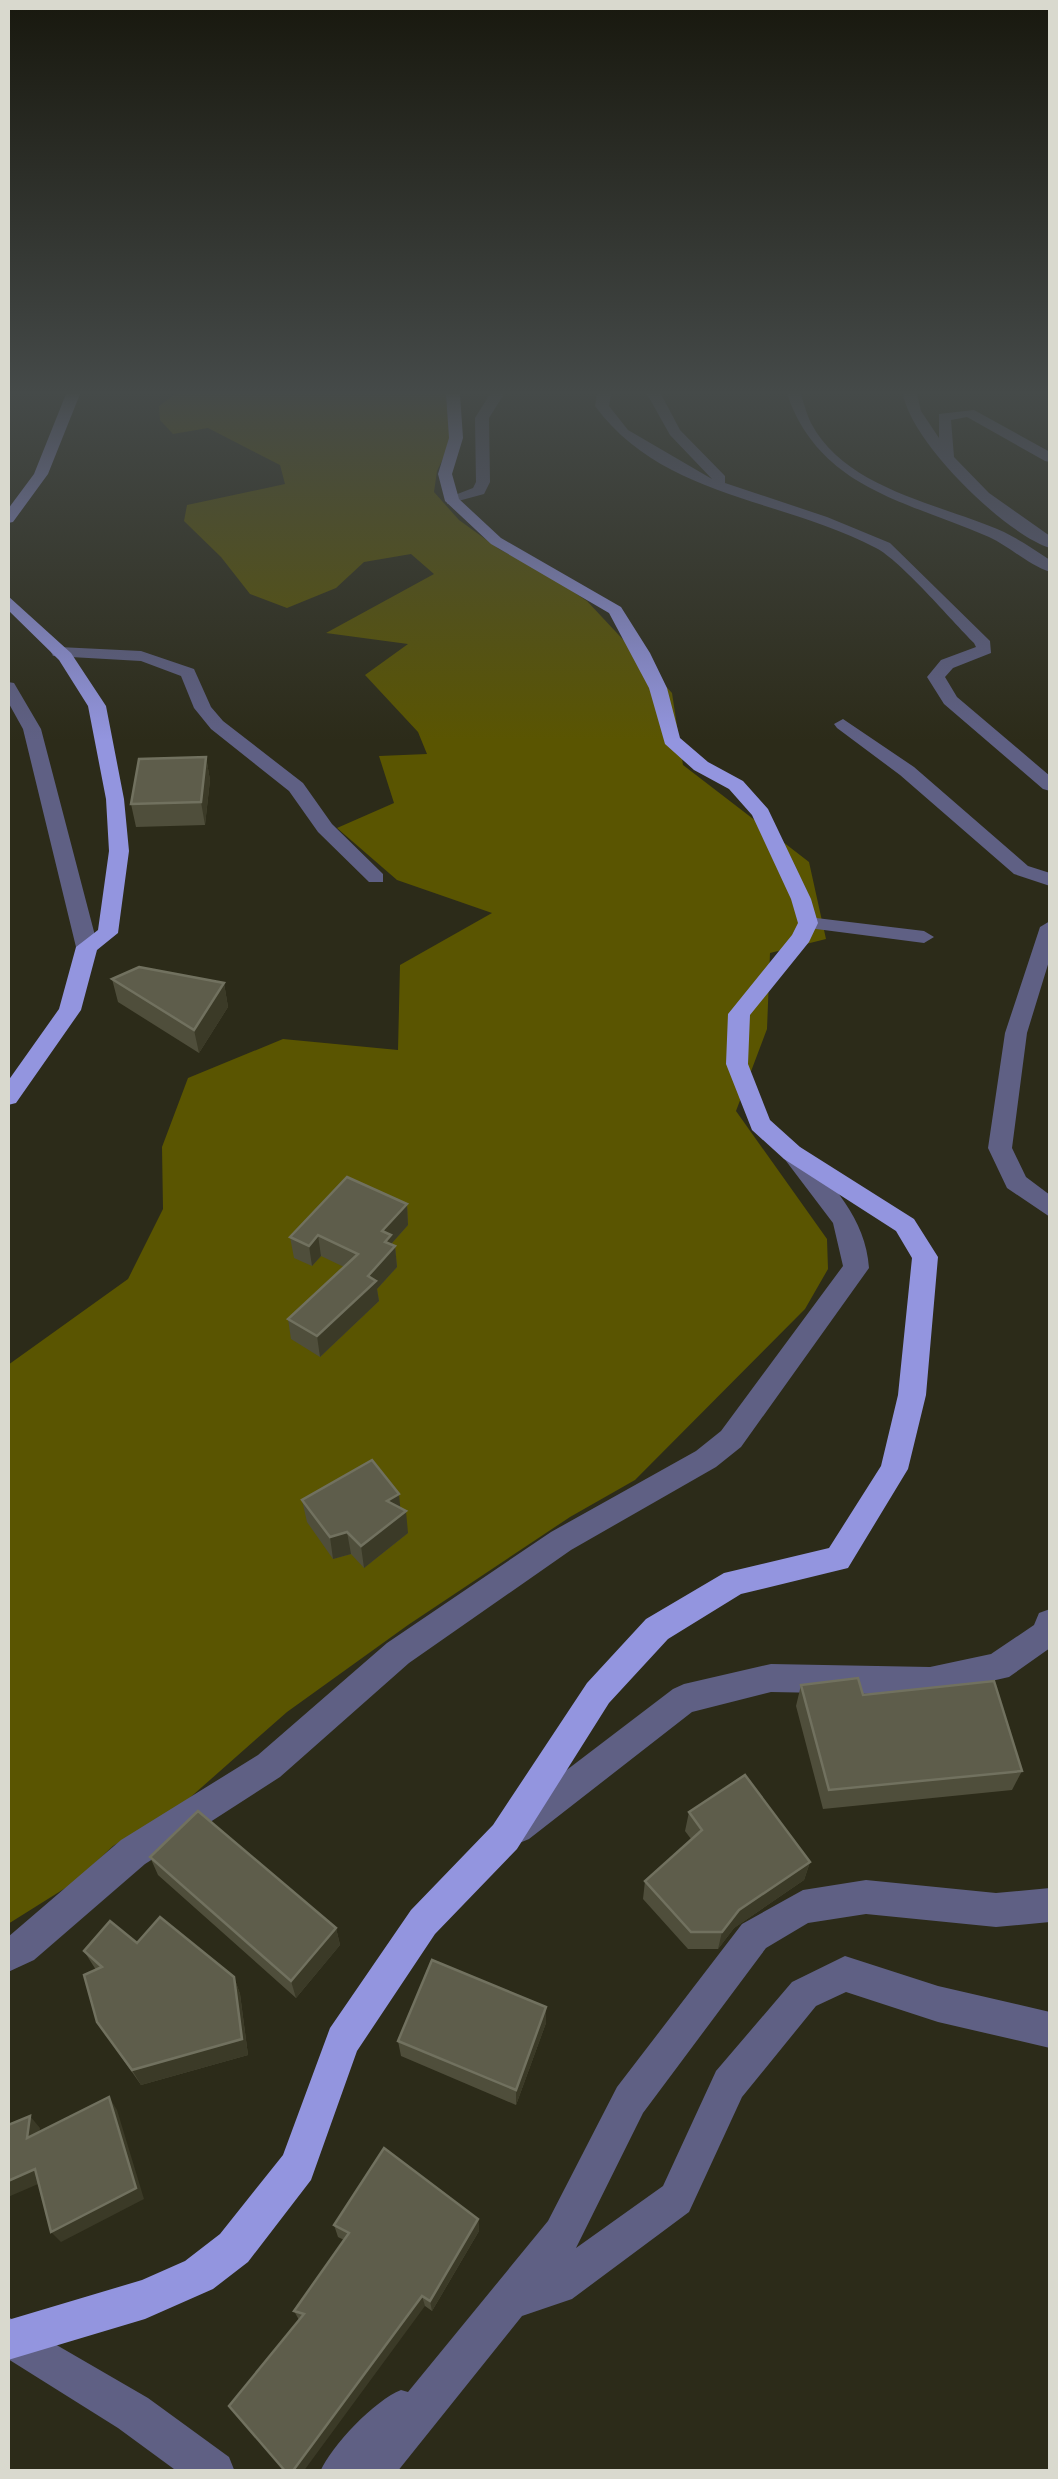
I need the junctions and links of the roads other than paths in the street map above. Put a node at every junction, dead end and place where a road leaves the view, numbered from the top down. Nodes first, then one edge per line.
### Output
1 (462, 510) edge
2 (786, 510) edge
3 (932, 510) edge
4 (1001, 510) edge
5 (1050, 543) edge
6 (1050, 567) edge
7 (8, 600) edge
8 (59, 652) junction
9 (8, 686) edge
10 (843, 724) dead end
11 (1050, 785) edge
12 (376, 878) dead end
13 (1050, 880) edge
14 (808, 923) junction
15 (1050, 928) edge
16 (924, 937) dead end
17 (86, 947) junction
18 (8, 1097) edge
19 (792, 1153) junction
20 (1050, 1208) edge
21 (1050, 1623) edge
22 (506, 1837) junction
23 (1050, 1906) edge
24 (8, 1955) edge
25 (1050, 2030) edge
26 (513, 2296) junction
27 (9, 2339) edge
28 (214, 2472) edge
29 (341, 2472) edge
30 (370, 2472) edge

1 - 14 main road
2 - 11 street
3 - 6 street
4 - 5 street
7 - 8 main road
8 - 12 street
8 - 17 main road
9 - 17 street
10 - 13 street
14 - 16 street
14 - 19 main road
15 - 20 street
17 - 18 main road
19 - 22 main road
19 - 24 street
21 - 22 street
22 - 27 main road
23 - 26 street
25 - 26 street
26 - 29 street
26 - 30 street
27 - 28 street

